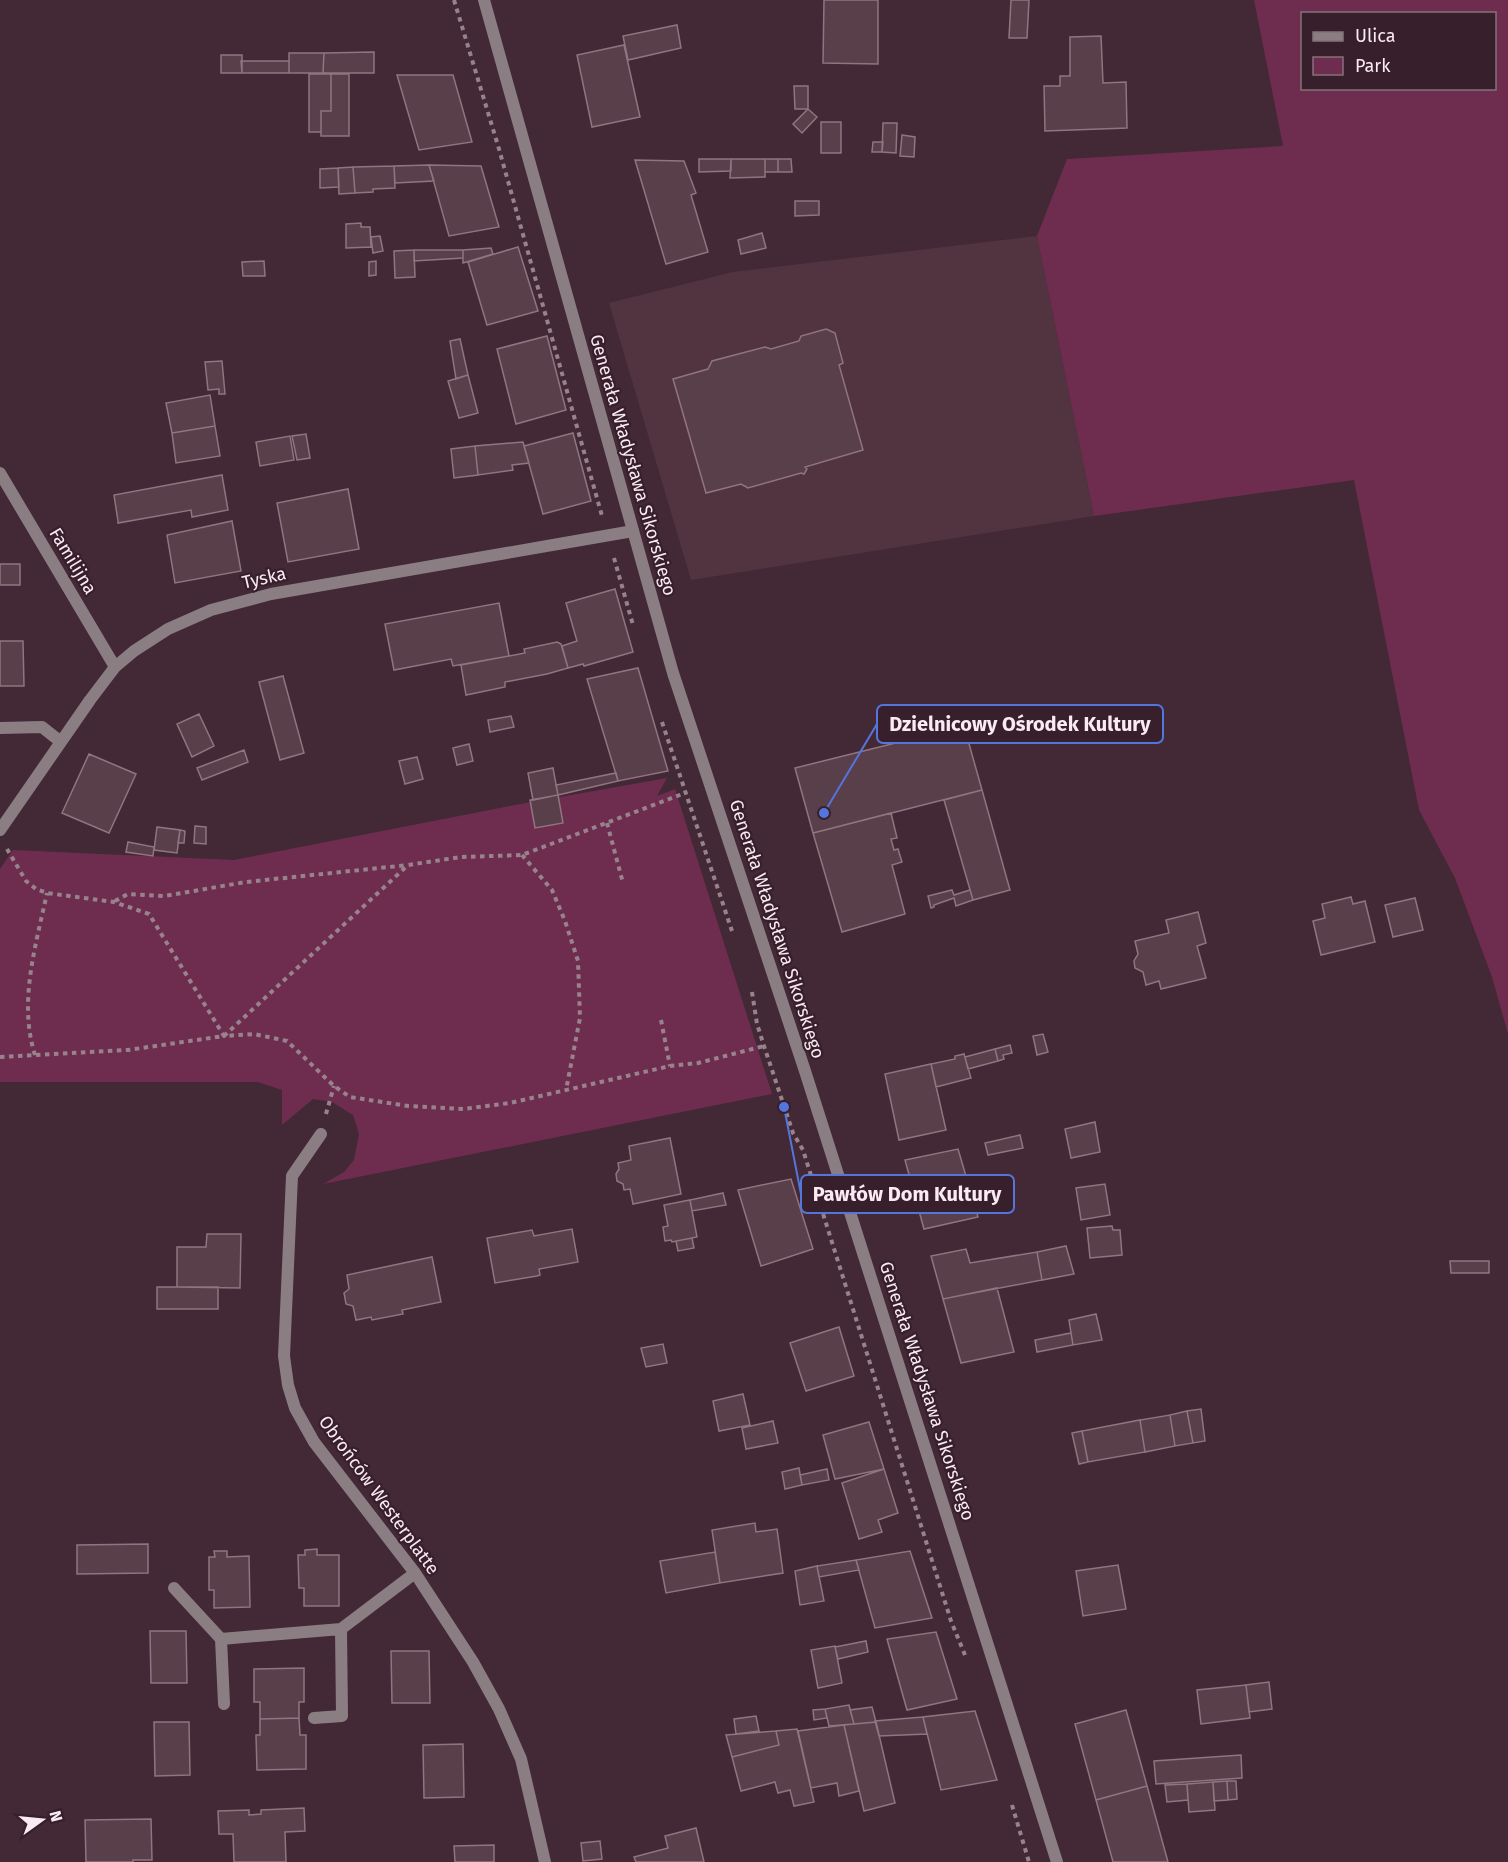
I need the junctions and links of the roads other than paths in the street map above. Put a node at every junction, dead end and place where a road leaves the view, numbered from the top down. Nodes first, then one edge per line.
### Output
1 (484, 0) edge
2 (0, 473) edge
3 (633, 531) junction
4 (116, 667) junction
5 (0, 728) edge
6 (61, 742) junction
7 (0, 830) edge
8 (321, 1134) dead end
9 (415, 1573) junction
10 (174, 1588) dead end
11 (341, 1629) junction
12 (221, 1639) junction
13 (224, 1704) dead end
14 (314, 1718) dead end
15 (545, 1862) edge
16 (1057, 1862) edge

1 - 3 street, Generała Władysława Sikorskiego
2 - 4 street, Familijna
3 - 4 street, Tyska
3 - 16 street, Generała Władysława Sikorskiego
4 - 6 street, Tyska
5 - 6 street
6 - 7 street, Tyska
8 - 9 street, Obrońców Westerplatte
9 - 11 street
9 - 15 street, Obrońców Westerplatte
10 - 12 street
11 - 12 street
11 - 14 street
12 - 13 street

